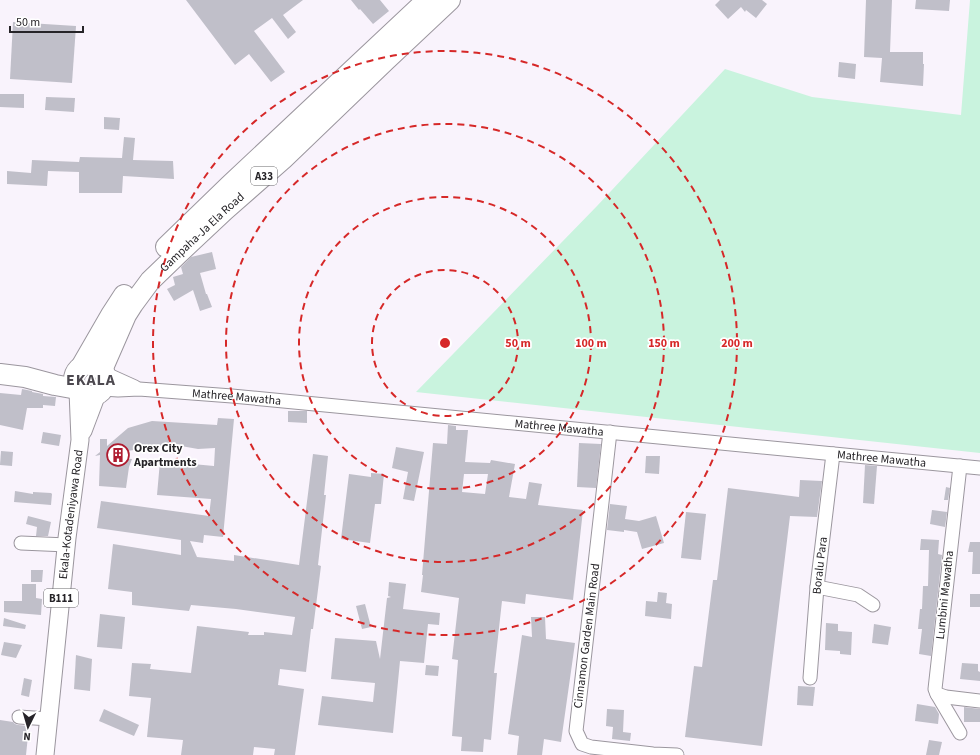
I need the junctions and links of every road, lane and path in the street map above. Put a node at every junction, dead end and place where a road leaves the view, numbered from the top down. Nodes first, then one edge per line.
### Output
1 (428, 0) edge
2 (450, 0) edge
3 (0, 374) edge
4 (90, 381) junction
5 (610, 432) junction
6 (833, 454) junction
7 (960, 466) junction
8 (980, 468) edge
9 (21, 543) dead end
10 (67, 545) junction
11 (817, 587) junction
12 (873, 605) dead end
13 (810, 678) dead end
14 (937, 694) junction
15 (973, 700) edge
16 (19, 717) dead end
17 (49, 719) junction
18 (960, 734) dead end
19 (591, 751) edge
20 (653, 754) edge
21 (45, 755) edge
22 (677, 755) edge

1 - 4 highway, Gampaha-Ja Ela Road / A33
2 - 4 highway, Gampaha-Ja Ela Road / A33
3 - 4 highway
4 - 5 street, Mathree Mawatha
4 - 10 main road, Ekala-Kotadeniyawa Road / B111
5 - 6 street, Mathree Mawatha
5 - 19 street, Cinnamon Garden Main Road
6 - 7 street, Mathree Mawatha
6 - 11 street, Boralu Para
7 - 8 street, Mathree Mawatha
7 - 14 street, Lumbini Mawatha
9 - 10 street
10 - 17 main road, Ekala-Kotadeniyawa Road / B111
11 - 12 street
11 - 13 street, Boralu Para
14 - 15 street
14 - 18 street
16 - 17 street
17 - 21 main road, Ekala-Kotadeniyawa Road / B111
19 - 20 street, Cinnamon Garden Main Road
20 - 22 street, Cinnamon Garden Main Road

